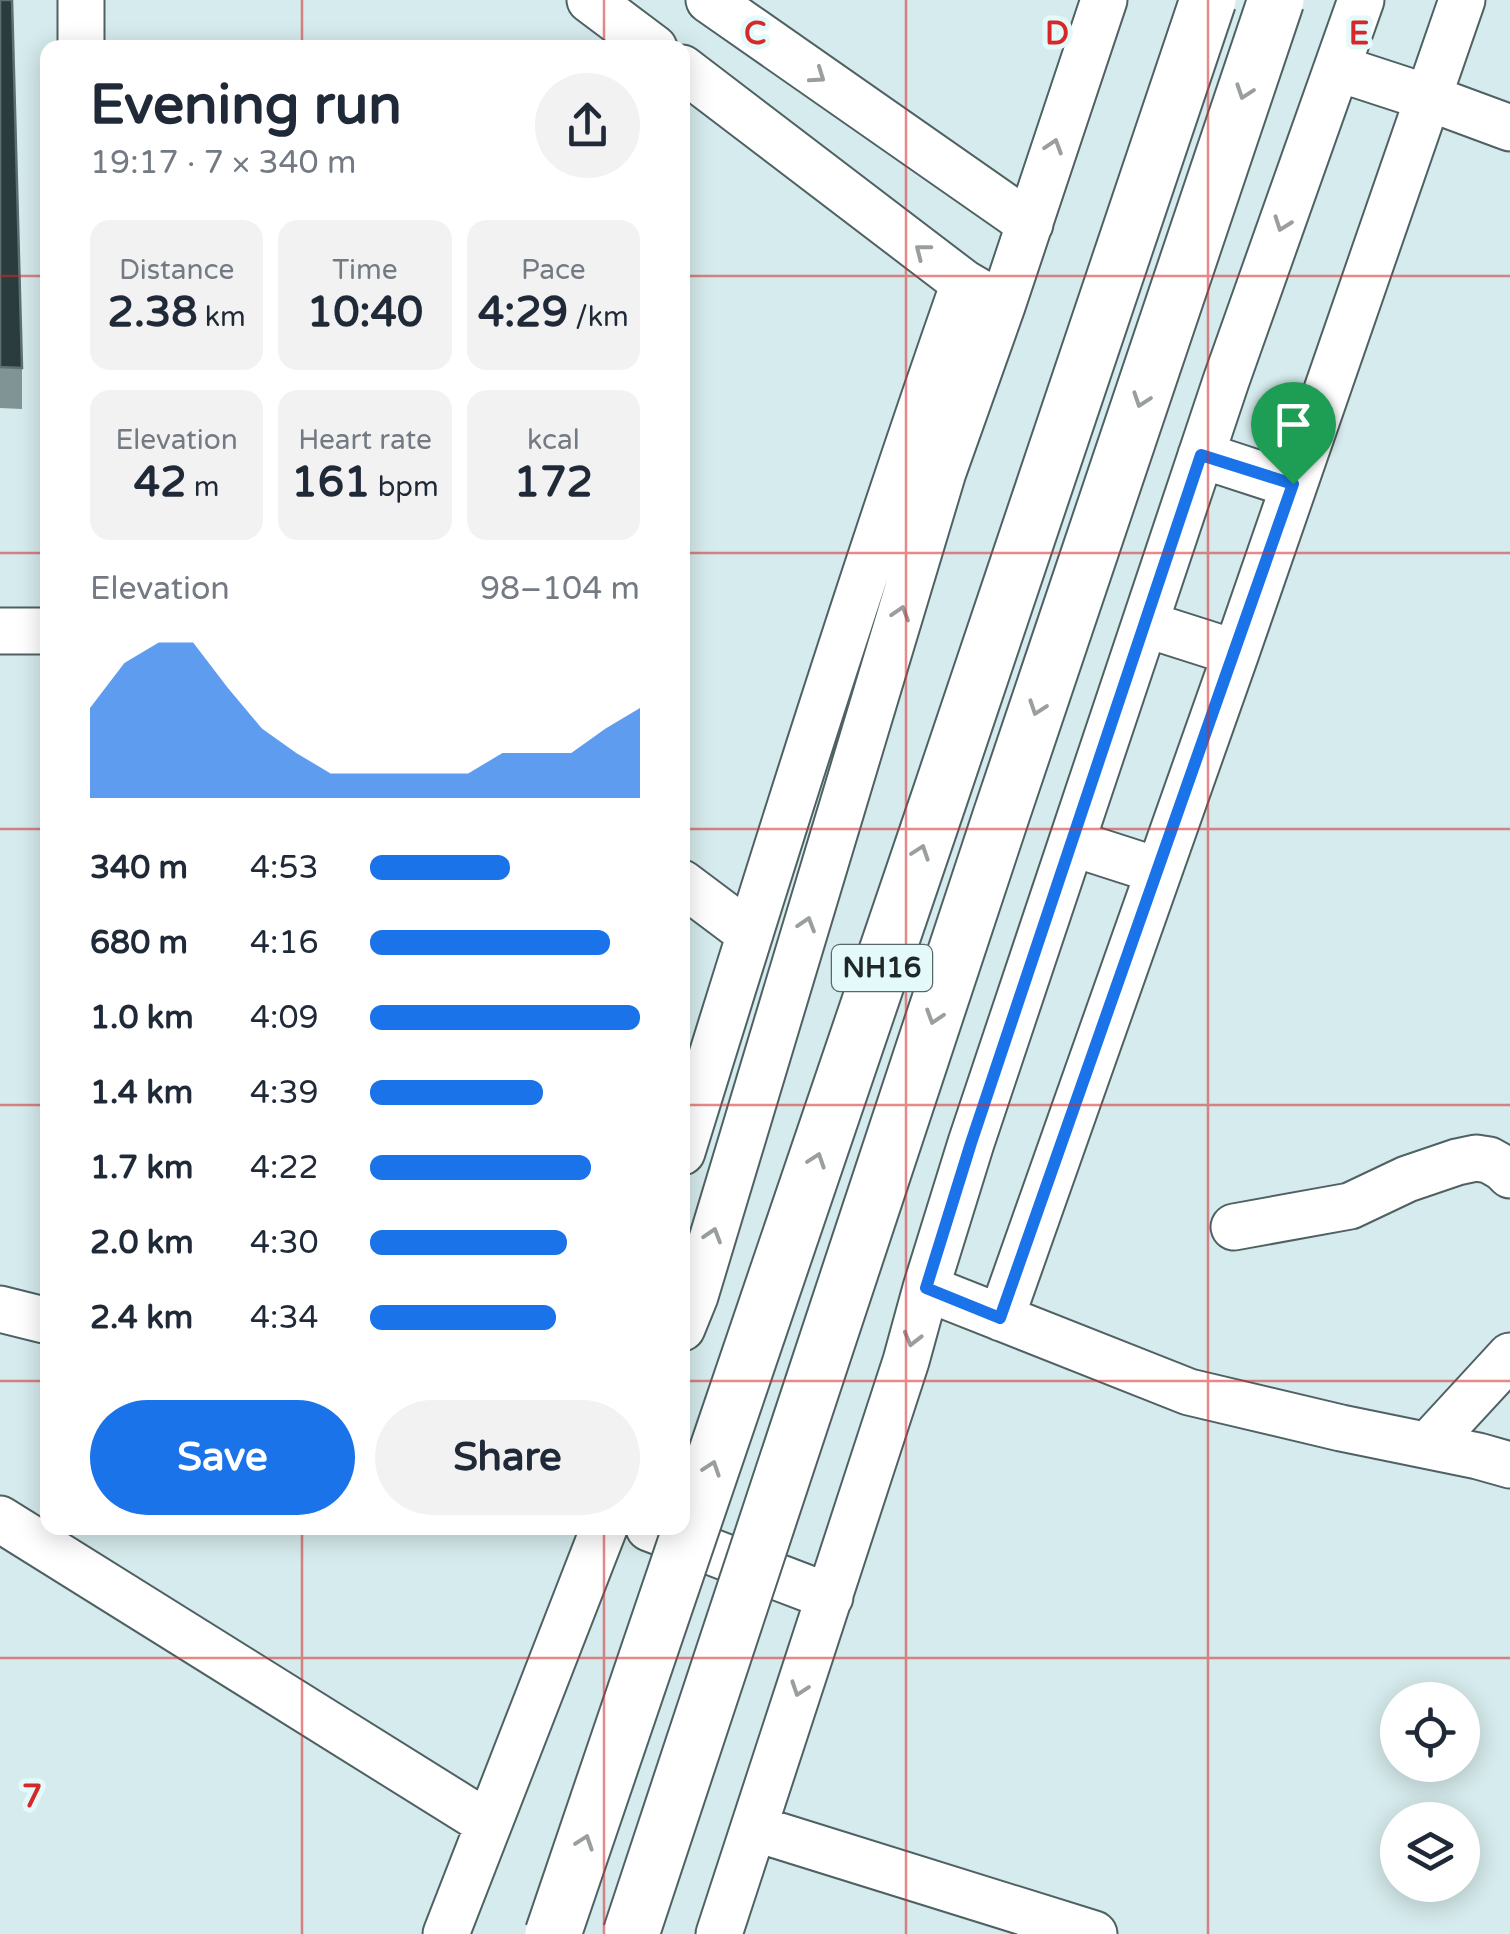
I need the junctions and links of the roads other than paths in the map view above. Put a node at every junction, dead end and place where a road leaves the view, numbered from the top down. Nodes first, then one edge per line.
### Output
1 (81, 0) edge
2 (590, 0) edge
3 (709, 0) edge
4 (1104, 0) edge
5 (1208, 0) edge
6 (1276, 0) edge
7 (1362, 0) edge
8 (1462, 0) edge
9 (81, 40) edge
10 (643, 40) edge
11 (1337, 68) junction
12 (690, 74) edge
13 (1430, 98) junction
14 (1510, 128) edge
15 (1030, 224) junction
16 (964, 283) junction
17 (1002, 306) junction
18 (1201, 455) junction
19 (1293, 484) junction
20 (1145, 624) junction
21 (0, 631) edge
22 (40, 631) edge
23 (1236, 653) junction
24 (1072, 842) junction
25 (1159, 871) junction
26 (690, 889) edge
27 (750, 934) junction
28 (690, 1126) edge
29 (1510, 1175) edge
30 (1234, 1227) dead end
31 (926, 1288) junction
32 (690, 1306) edge
33 (0, 1310) edge
34 (1000, 1318) junction
35 (40, 1319) edge
36 (1510, 1356) edge
37 (1428, 1446) junction
38 (1510, 1464) edge
39 (0, 1520) edge
40 (690, 1532) edge
41 (601, 1535) edge
42 (667, 1535) edge
43 (689, 1535) edge
44 (830, 1597) junction
45 (487, 1823) junction
46 (754, 1828) junction
47 (446, 1934) edge
48 (553, 1934) edge
49 (631, 1934) edge
50 (719, 1934) edge
51 (1094, 1934) edge

1 - 9 street
2 - 10 street
3 -> 15 street
15 -> 4 street
40 -> 5 highway, NH16, bridge
6 -> 49 highway, NH16, bridge
7 - 11 street
8 - 13 street
11 - 13 street
11 -> 18 street
16 -> 12 street
13 - 14 street
13 - 19 street
15 - 17 street
16 - 17 street
16 - 27 street
32 -> 17 street
18 - 19 street
18 - 20 street
19 - 23 street
20 - 23 street
20 - 24 street
21 - 22 street
23 - 25 street
24 - 25 street
24 - 31 street
25 - 34 street
26 - 27 street
27 - 28 street
29 - 30 street
31 - 34 street
31 -> 44 street
33 - 35 street
34 - 37 street
36 - 37 street
37 - 38 street
39 - 45 street
41 - 45 street
42 - 44 street
48 -> 43 highway, NH16, bridge
44 -> 46 street
45 - 47 street
46 - 50 street
46 - 51 street

